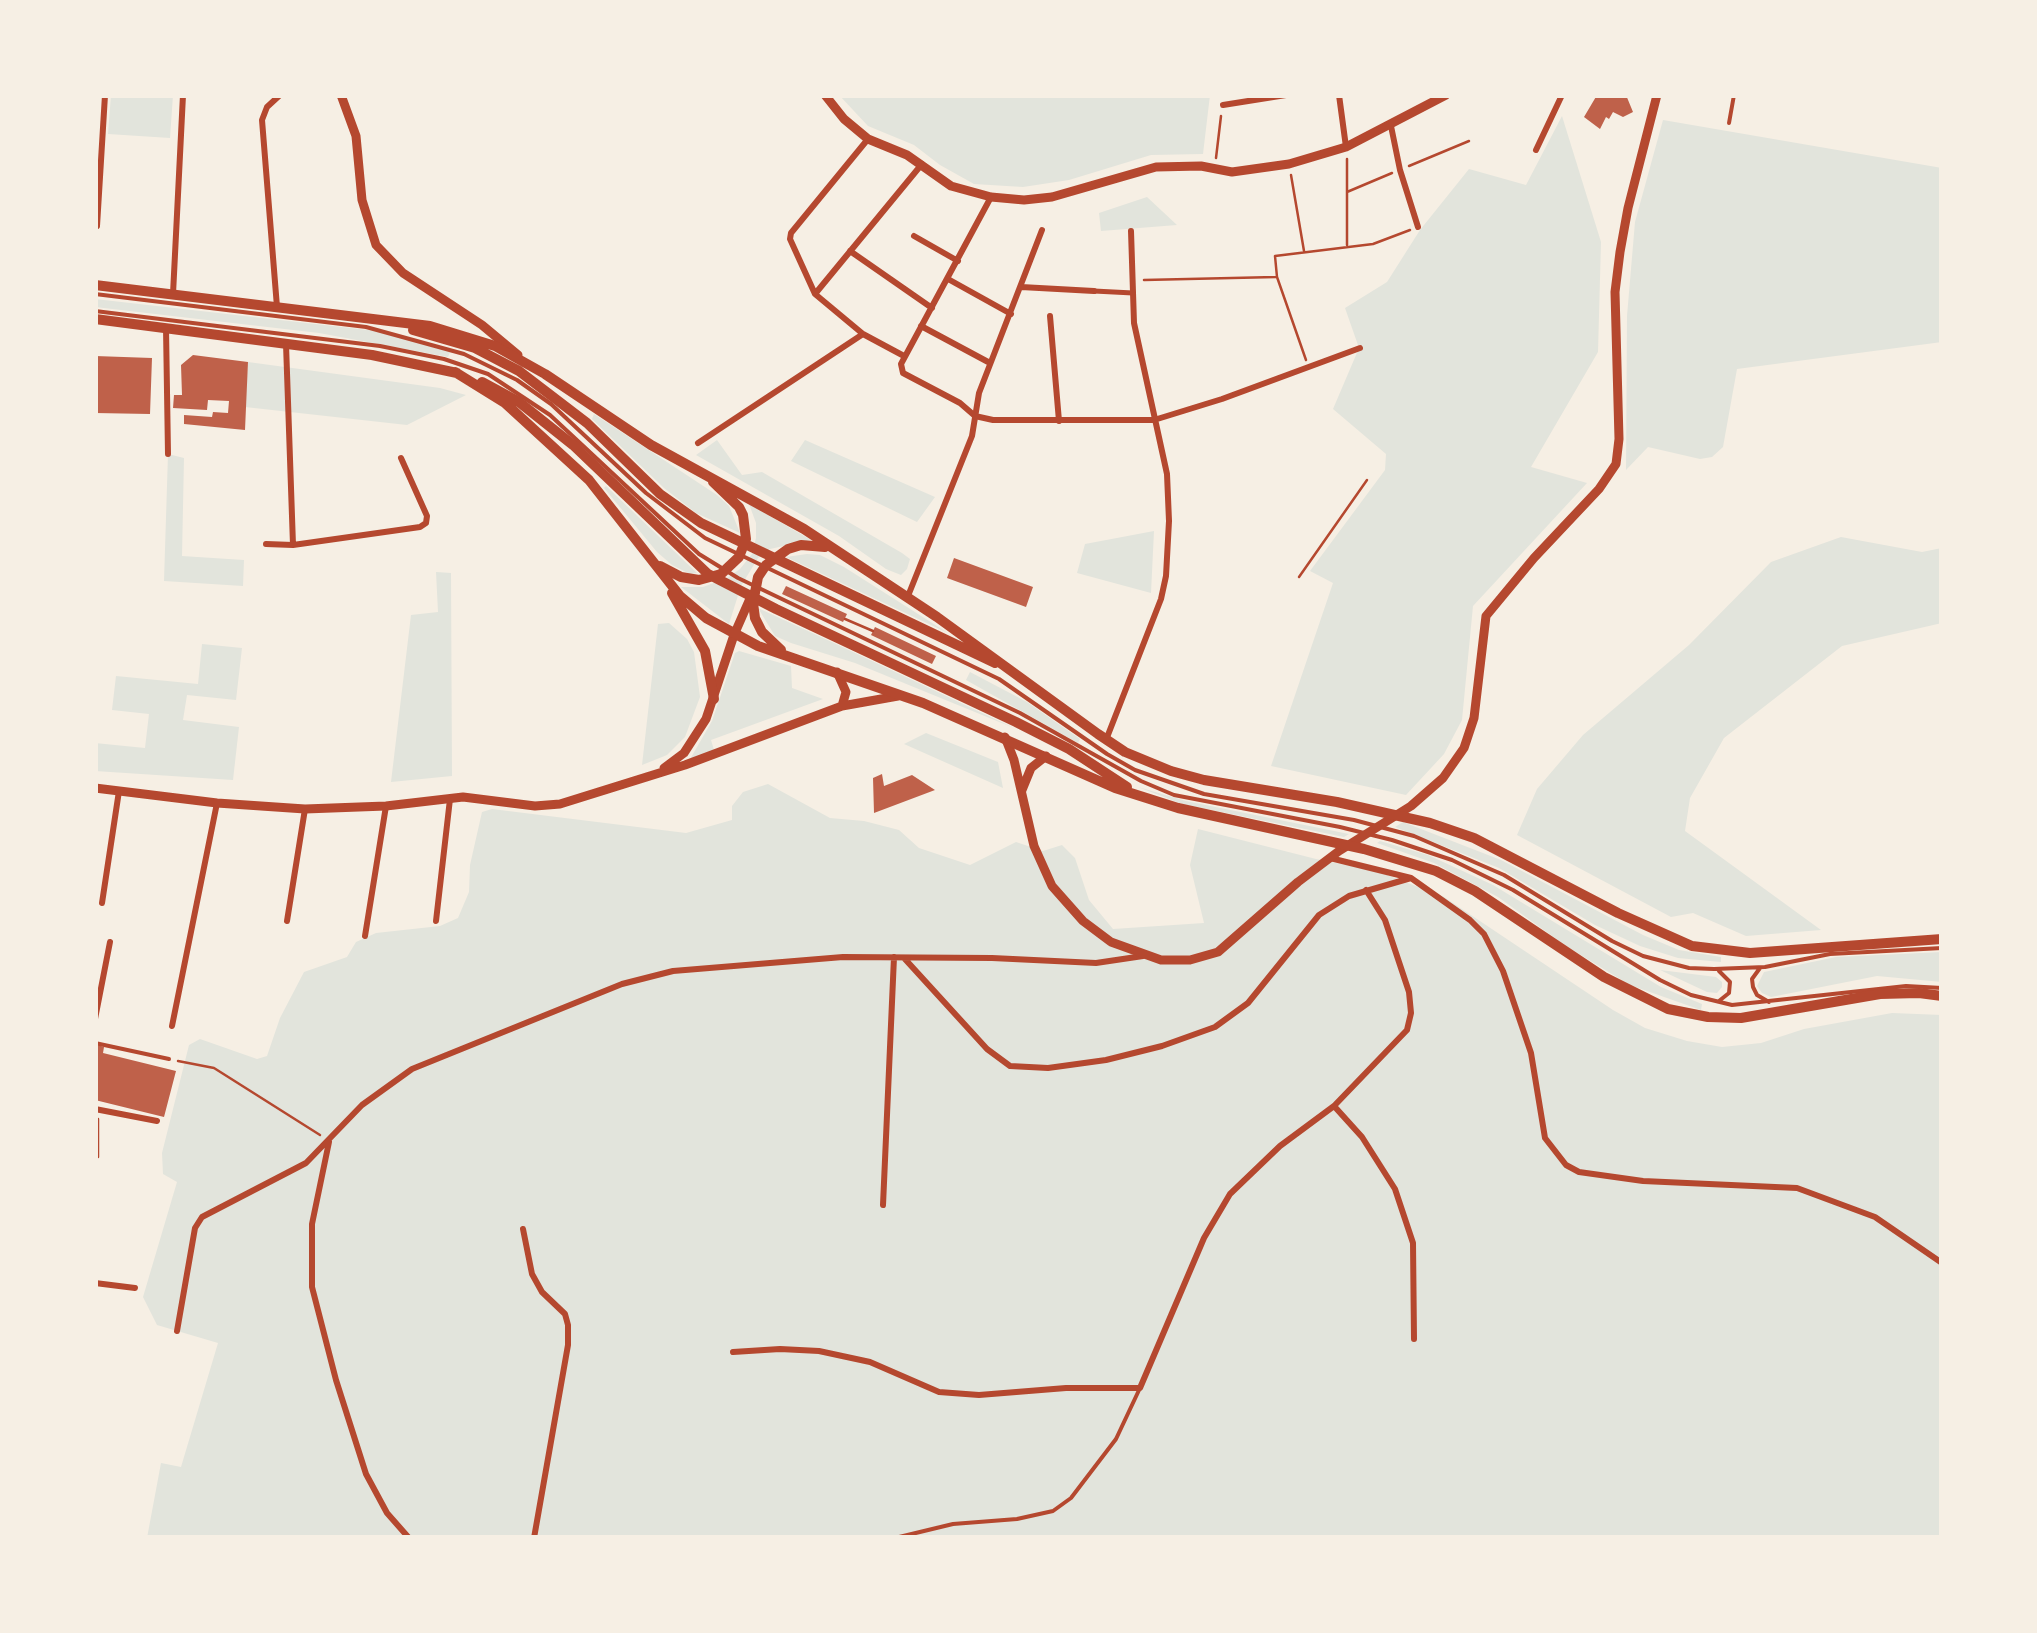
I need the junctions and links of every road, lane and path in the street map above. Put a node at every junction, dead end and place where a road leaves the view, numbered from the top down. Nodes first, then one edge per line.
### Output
1 (104, 95) edge
2 (183, 95) edge
3 (280, 95) edge
4 (341, 95) edge
5 (825, 95) edge
6 (1286, 95) edge
7 (1338, 95) edge
8 (1446, 95) edge
9 (1562, 95) edge
10 (1734, 95) edge
11 (1655, 97) edge
12 (1222, 105) joint
13 (99, 110) edge
14 (1729, 123) dead end
15 (1391, 126) junction
16 (868, 139) junction
17 (1346, 147) junction
18 (1536, 150) dead end
19 (922, 164) junction
20 (1289, 164) junction
21 (1214, 170) junction
22 (991, 197) junction
23 (96, 226) edge
24 (1418, 226) joint
25 (1042, 230) dead end
26 (1131, 231) dead end
27 (914, 236) dead end
28 (1347, 246) junction
29 (850, 251) junction
30 (1304, 252) junction
31 (958, 261) junction
32 (1277, 277) junction
33 (948, 278) junction
34 (1133, 280) junction
35 (95, 285) edge
36 (1020, 287) junction
37 (1094, 291) joint
38 (1133, 293) junction
39 (95, 294) edge
40 (815, 294) junction
41 (173, 295) junction
42 (278, 307) junction
43 (932, 308) junction
44 (95, 311) edge
45 (1011, 314) junction
46 (1050, 316) dead end
47 (95, 320) edge
48 (373, 320) junction
49 (921, 326) junction
50 (166, 328) junction
51 (863, 334) junction
52 (286, 343) junction
53 (1360, 348) dead end
54 (904, 356) junction
55 (524, 360) junction
56 (990, 363) junction
57 (1308, 366) junction
58 (454, 372) junction
59 (975, 416) junction
60 (1059, 420) junction
61 (1154, 420) junction
62 (698, 443) dead end
63 (168, 454) dead end
64 (401, 458) dead end
65 (687, 465) junction
66 (1367, 480) dead end
67 (708, 533) junction
68 (266, 544) dead end
69 (293, 545) junction
70 (841, 554) junction
71 (697, 558) junction
72 (655, 566) junction
73 (796, 576) junction
74 (1299, 576) dead end
75 (754, 590) junction
76 (908, 596) junction
77 (778, 604) junction
78 (845, 618) dead end
79 (873, 631) dead end
80 (734, 635) junction
81 (809, 662) junction
82 (835, 670) junction
83 (1018, 676) junction
84 (906, 696) junction
85 (714, 699) junction
86 (842, 706) junction
87 (1004, 736) junction
88 (1106, 740) junction
89 (1046, 756) junction
90 (649, 777) junction
91 (95, 788) edge
92 (119, 790) junction
93 (1022, 792) junction
94 (450, 798) junction
95 (1155, 801) junction
96 (217, 804) junction
97 (386, 806) junction
98 (306, 809) junction
99 (1327, 861) junction
100 (1410, 878) junction
101 (1366, 890) junction
102 (102, 903) dead end
103 (287, 921) dead end
104 (436, 922) dead end
105 (365, 936) dead end
106 (1942, 939) edge
107 (110, 942) dead end
108 (1942, 948) edge
109 (1143, 956) junction
110 (898, 957) junction
111 (99, 967) edge
112 (1764, 967) junction
113 (1714, 969) junction
114 (1942, 988) edge
115 (1942, 996) edge
116 (1715, 1002) junction
117 (1770, 1003) junction
118 (95, 1020) edge
119 (172, 1026) dead end
120 (95, 1042) edge
121 (169, 1059) joint
122 (1334, 1106) junction
123 (97, 1109) edge
124 (157, 1121) dead end
125 (329, 1141) junction
126 (98, 1158) dead end
127 (883, 1204) dead end
128 (522, 1229) dead end
129 (1942, 1264) edge
130 (95, 1284) edge
131 (135, 1288) dead end
132 (177, 1331) dead end
133 (1414, 1340) dead end
134 (733, 1352) dead end
135 (1140, 1388) junction
136 (409, 1538) edge
137 (534, 1538) edge
138 (895, 1538) edge

1 - 13 street
2 - 41 street
3 - 42 street
4 - 55 street
5 - 16 street
6 - 12 street
7 - 17 street
8 - 15 street
9 - 18 street
10 - 14 lane
11 - 99 street
12 - 21 path
13 - 23 street
15 - 17 street
15 - 24 street
16 - 19 street
16 - 40 street
17 - 20 street
17 - 28 path
19 - 22 street
19 - 29 street
20 - 21 street
20 - 30 path
21 - 22 street
22 - 31 street
24 - 28 path
25 - 36 street
26 - 34 street
27 - 31 street
28 - 30 path
29 - 40 street
29 - 43 street
30 - 32 path
31 - 33 street
32 - 34 path
32 - 57 path
33 - 43 street
33 - 45 street
34 - 38 street
35 - 41 main road
36 - 37 street
36 - 45 street
37 - 38 street
38 - 61 street
39 - 67 lane
40 - 51 street
41 - 42 main road
42 - 48 main road
43 - 49 street
44 - 71 lane
45 - 56 street
46 - 60 street
47 - 50 main road
48 - 55 main road
48 - 67 main road
49 - 54 street
49 - 56 street
50 - 52 main road
50 - 63 street
51 - 54 street
51 - 62 street
52 - 58 main road
52 - 69 street
53 - 57 street
54 - 59 street
55 - 65 main road
56 - 59 street
57 - 61 street
58 - 71 main road
58 - 72 main road
59 - 60 street
59 - 76 street
60 - 61 street
61 - 88 street
64 - 69 street
65 - 70 main road
65 - 72 main road
66 - 74 path
67 - 73 main road
68 - 69 street
70 - 75 main road
70 - 76 main road
71 - 77 main road
72 - 80 main road
72 - 85 main road
73 - 83 main road
73 - 113 lane
75 - 80 street
75 - 81 main road
76 - 83 main road
77 - 95 main road
77 - 116 lane
78 - 79 path
80 - 81 main road
80 - 85 street
81 - 82 main road
82 - 84 main road
82 - 86 street
83 - 88 main road
84 - 86 street
84 - 87 main road
85 - 90 street
86 - 90 street
87 - 89 main road
87 - 93 street
88 - 106 main road
89 - 93 street
89 - 95 main road
90 - 94 street
91 - 92 street
92 - 96 street
92 - 102 street
93 - 109 street
94 - 97 street
94 - 104 street
95 - 115 main road
96 - 98 street
96 - 119 street
97 - 98 street
97 - 105 street
98 - 103 street
99 - 100 street
99 - 109 street
100 - 101 street
100 - 129 street
101 - 110 street
101 - 122 street
107 - 111 street
108 - 112 lane
109 - 110 street
110 - 125 street
110 - 127 street
111 - 118 street
112 - 113 lane
112 - 117 lane
113 - 116 lane
114 - 117 lane
116 - 117 lane
120 - 121 lane
121 - 125 path
122 - 133 street
122 - 135 street
123 - 124 street
123 - 126 path
125 - 132 street
125 - 136 street
128 - 137 street
130 - 131 street
134 - 135 street
135 - 138 lane

